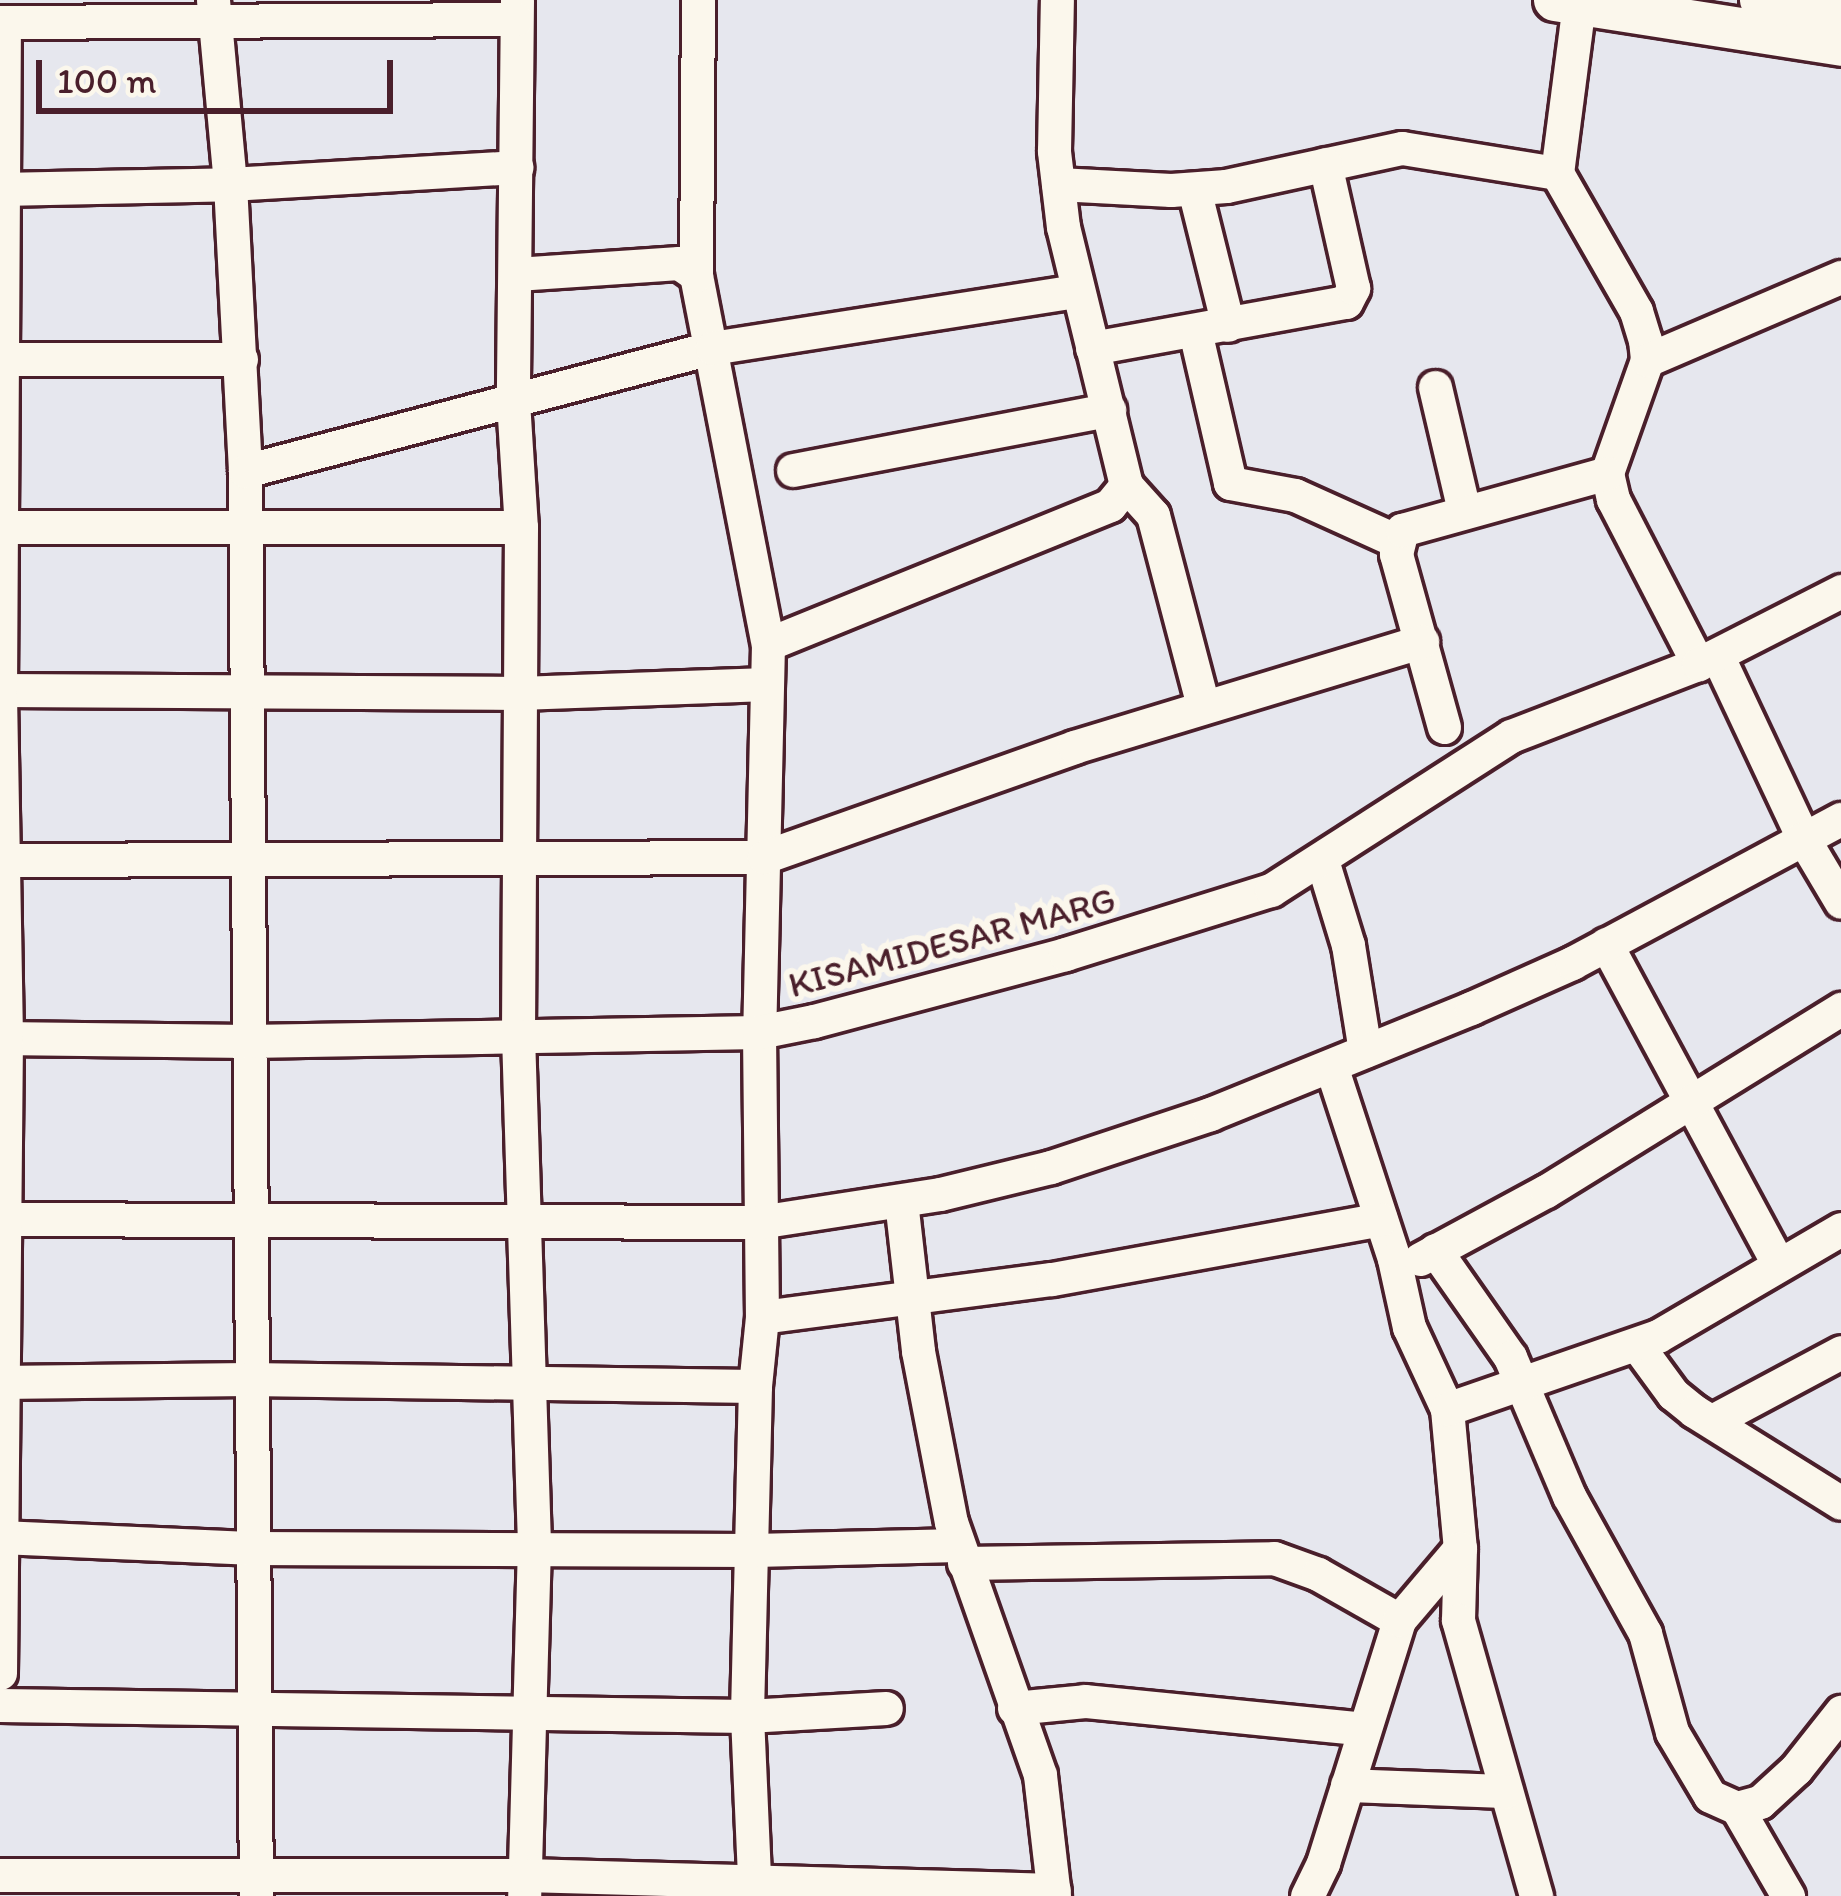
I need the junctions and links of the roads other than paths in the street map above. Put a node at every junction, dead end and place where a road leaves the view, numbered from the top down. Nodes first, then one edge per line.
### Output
1 (698, 0) edge
2 (1057, 0) edge
3 (1761, 0) edge
4 (1567, 2) edge
5 (214, 10) edge
6 (516, 10) edge
7 (1841, 13) edge
8 (2, 22) edge
9 (1841, 45) edge
10 (1325, 164) junction
11 (516, 167) junction
12 (1557, 173) junction
13 (230, 184) junction
14 (1058, 184) junction
15 (3, 189) edge
16 (1194, 189) junction
17 (516, 274) junction
18 (696, 275) junction
19 (1841, 277) edge
20 (1076, 291) junction
21 (1212, 328) junction
22 (712, 348) junction
23 (1092, 348) junction
24 (3, 359) edge
25 (241, 359) junction
26 (1647, 361) junction
27 (1435, 387) dead end
28 (513, 401) junction
29 (1109, 410) junction
30 (793, 470) dead end
31 (244, 471) junction
32 (1607, 473) junction
33 (1126, 484) junction
34 (1464, 511) junction
35 (520, 526) junction
36 (2, 527) edge
37 (245, 527) junction
38 (1397, 542) junction
39 (1841, 591) edge
40 (1422, 641) junction
41 (768, 644) junction
42 (1708, 660) junction
43 (767, 684) junction
44 (0, 690) edge
45 (246, 690) junction
46 (520, 693) junction
47 (1203, 706) junction
48 (1444, 727) dead end
49 (1841, 819) edge
50 (1803, 838) junction
51 (764, 857) junction
52 (249, 858) junction
53 (0, 860) edge
54 (520, 860) junction
55 (1322, 860) junction
56 (1841, 902) edge
57 (1606, 944) junction
58 (1841, 1009) edge
59 (759, 1032) junction
60 (518, 1035) junction
61 (3, 1038) edge
62 (248, 1041) junction
63 (1365, 1051) junction
64 (1331, 1066) junction
65 (1688, 1103) junction
66 (901, 1201) junction
67 (1, 1219) edge
68 (1381, 1219) junction
69 (523, 1220) junction
70 (246, 1222) junction
71 (759, 1222) junction
72 (1841, 1229) edge
73 (1436, 1250) junction
74 (1777, 1262) junction
75 (1397, 1271) junction
76 (910, 1301) junction
77 (762, 1318) junction
78 (1637, 1345) junction
79 (1841, 1352) edge
80 (248, 1379) junction
81 (1522, 1381) junction
82 (1, 1382) edge
83 (531, 1386) junction
84 (755, 1386) junction
85 (1447, 1409) junction
86 (1712, 1421) junction
87 (1841, 1504) edge
88 (0, 1537) edge
89 (534, 1545) junction
90 (249, 1548) junction
91 (1460, 1548) junction
92 (754, 1550) junction
93 (961, 1554) junction
94 (1399, 1620) junction
95 (0, 1673) edge
96 (0, 1705) edge
97 (886, 1708) dead end
98 (1014, 1708) junction
99 (254, 1710) junction
100 (1841, 1712) edge
101 (526, 1715) junction
102 (747, 1716) junction
103 (1364, 1729) junction
104 (1347, 1785) junction
105 (1506, 1791) junction
106 (1737, 1808) junction
107 (0, 1875) edge
108 (255, 1884) edge
109 (524, 1885) edge
110 (755, 1887) edge
111 (1054, 1893) edge
112 (1307, 1896) edge
113 (1535, 1896) edge
114 (1788, 1896) edge

1 - 18 street
2 - 14 street
3 - 7 main road
4 - 9 main road
4 - 12 street
5 - 6 street
5 - 8 street
5 - 13 street
6 - 11 street
8 - 15 street
10 - 12 street
10 - 16 street
10 - 21 street
11 - 13 street
11 - 17 street
12 - 26 street
13 - 15 street
13 - 25 street
14 - 16 street
14 - 20 street
15 - 24 street
16 - 21 street
17 - 18 street
17 - 28 street
18 - 22 street
19 - 26 street
20 - 22 street
20 - 23 street
21 - 23 street
21 - 38 street
22 - 28 street
22 - 41 street
23 - 29 street
24 - 25 street
24 - 36 street
25 - 31 street
26 - 32 street
27 - 34 street
28 - 31 street
28 - 35 street
29 - 30 street
29 - 33 street
31 - 37 street
32 - 34 street
32 - 42 street
33 - 41 street
33 - 47 street
34 - 38 street
35 - 37 street
35 - 46 street
36 - 37 street
36 - 44 street
37 - 45 street
38 - 40 street
39 - 42 street, KISAMIDESAR MARG
40 - 47 street
40 - 48 street
41 - 43 street
42 - 50 street
42 - 55 street, KISAMIDESAR MARG
43 - 46 street
43 - 51 street
44 - 45 street
44 - 53 street
45 - 46 street
45 - 52 street
46 - 54 street
47 - 51 street
49 - 50 street
50 - 56 street
50 - 57 street
51 - 54 street
51 - 59 street
52 - 53 street
52 - 54 street
52 - 62 street
53 - 61 street
54 - 60 street
55 - 59 street, KISAMIDESAR MARG
55 - 63 street
57 - 63 street
57 - 65 street
58 - 65 street
59 - 60 street, KISAMIDESAR MARG
59 - 71 street
60 - 62 street, KISAMIDESAR MARG
60 - 69 street
61 - 62 street, KISAMIDESAR MARG
61 - 67 street
62 - 70 street
63 - 64 street
64 - 66 street
64 - 68 street
65 - 73 street
65 - 74 street
66 - 71 street
66 - 76 street
67 - 70 street
67 - 82 street
68 - 75 street
68 - 76 street
69 - 70 street
69 - 71 street
69 - 83 street
70 - 80 street
71 - 77 street
72 - 74 street
73 - 75 street
73 - 81 street
74 - 78 street
75 - 85 street
76 - 77 street
76 - 93 street
77 - 84 street
78 - 81 street
78 - 86 street
79 - 86 street
80 - 82 street
80 - 83 street
80 - 90 street
81 - 85 street
81 - 106 street
82 - 88 street
83 - 84 street
83 - 89 street
84 - 92 street
85 - 91 street
86 - 87 street
88 - 90 street
88 - 95 street
89 - 90 street
89 - 92 street
89 - 101 street
90 - 99 street
91 - 94 street
91 - 105 street
92 - 93 street
92 - 102 street
93 - 94 street
93 - 98 street
94 - 103 street
96 - 99 street
97 - 102 street
98 - 103 street
98 - 111 street
99 - 101 street
99 - 108 street
100 - 106 street
101 - 102 street
101 - 109 street
102 - 110 street
103 - 104 street
104 - 105 street
104 - 112 street
105 - 113 street
106 - 114 street
107 - 108 street
108 - 109 street
109 - 110 street
110 - 111 street

